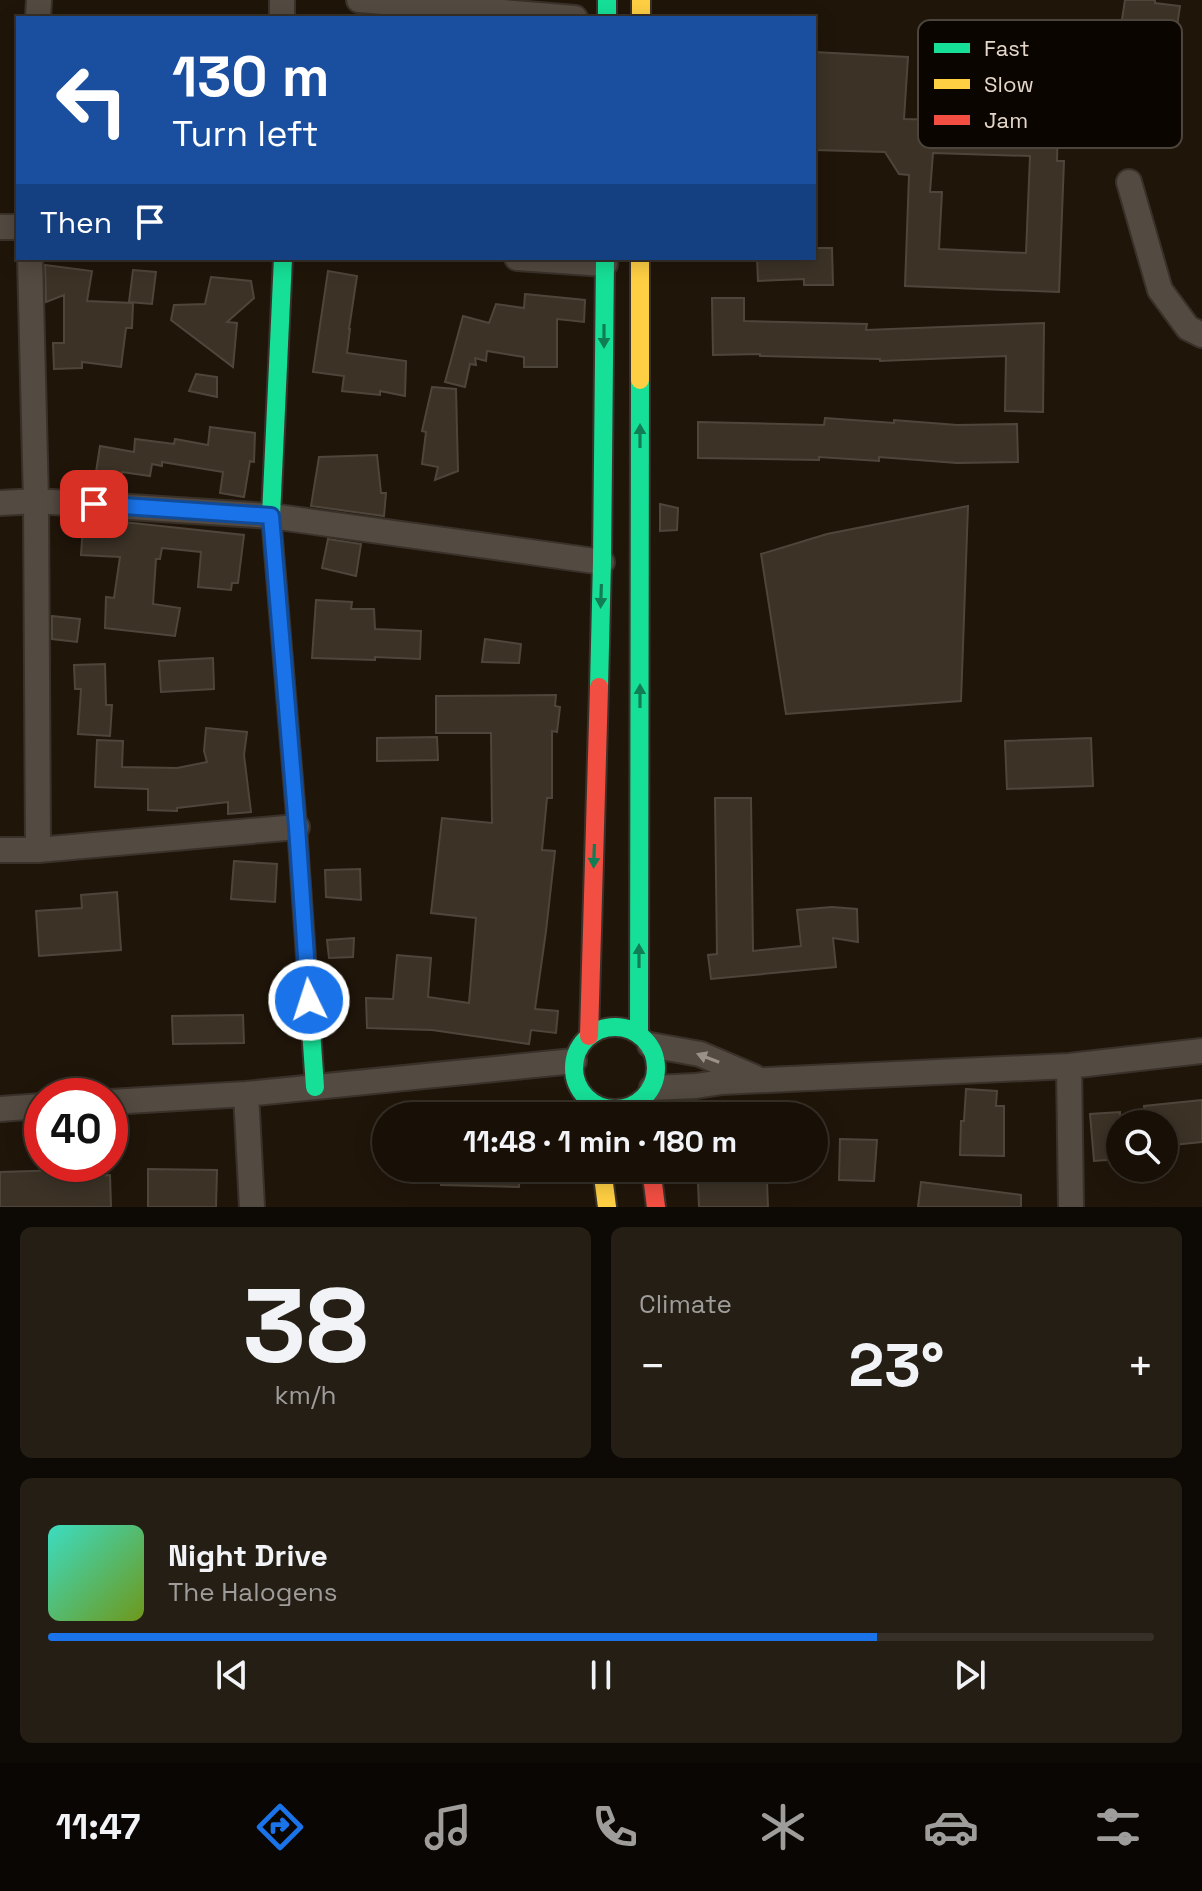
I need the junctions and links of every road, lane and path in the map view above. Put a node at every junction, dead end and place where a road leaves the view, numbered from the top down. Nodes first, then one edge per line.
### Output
1 (359, 0) edge
2 (551, 16) edge
3 (1129, 182) dead end
4 (30, 260) edge
5 (283, 260) edge
6 (576, 260) edge
7 (640, 260) edge
8 (605, 261) edge
9 (1202, 335) edge
10 (36, 501) junction
11 (0, 503) edge
12 (271, 516) junction
13 (602, 562) junction
14 (297, 827) junction
15 (0, 850) edge
16 (38, 850) junction
17 (589, 1036) junction
18 (644, 1039) junction
19 (1202, 1051) edge
20 (574, 1061) junction
21 (1069, 1066) junction
22 (763, 1081) junction
23 (315, 1087) junction
24 (246, 1094) junction
25 (128, 1101) edge
26 (647, 1101) edge
27 (589, 1102) edge
28 (24, 1107) edge
29 (0, 1109) edge
30 (604, 1182) edge
31 (653, 1182) edge
32 (252, 1207) edge
33 (607, 1207) edge
34 (656, 1207) edge
35 (1071, 1207) edge

1 - 2 street
3 - 9 street
4 - 10 street
5 - 12 main road
6 - 8 street
18 -> 7 main road
8 -> 13 main road
10 - 11 street
10 - 12 street
10 - 16 street
12 - 13 street
12 - 14 main road
13 -> 17 main road
14 - 16 street
14 - 23 main road
15 - 16 street
17 - 18 main road
17 - 20 main road
22 -> 18 street
18 - 26 main road
19 - 21 street
20 - 23 street
20 - 27 main road
21 - 22 street
21 - 35 street
22 - 26 street
23 - 24 street
24 - 25 street
24 - 32 street
28 - 29 street
30 - 33 main road
31 - 34 main road

